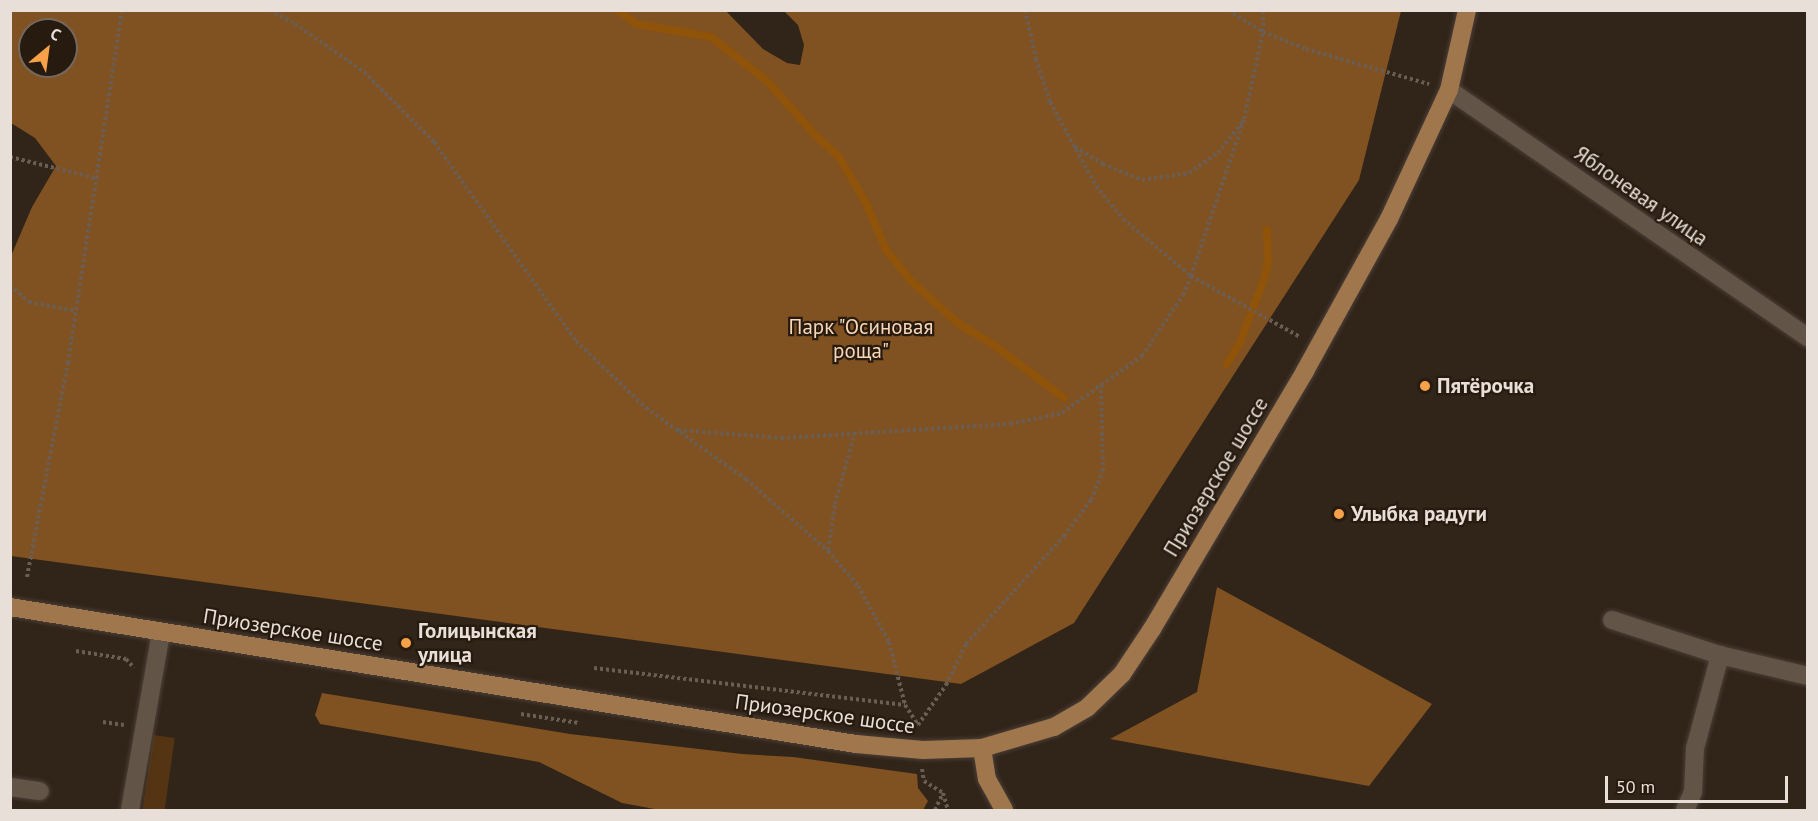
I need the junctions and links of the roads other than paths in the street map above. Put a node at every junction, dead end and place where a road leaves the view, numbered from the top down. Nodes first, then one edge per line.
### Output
1 (1467, 10) edge
2 (1449, 90) junction
3 (1808, 338) edge
4 (10, 607) edge
5 (1612, 620) dead end
6 (161, 632) junction
7 (1720, 655) junction
8 (1808, 676) edge
9 (982, 748) junction
10 (10, 787) edge
11 (40, 791) dead end
12 (130, 810) edge
13 (1004, 810) edge
14 (1685, 810) edge

1 - 2 main road, Приозерское шоссе
2 - 3 street, Яблоневая улица
2 - 9 main road, Приозерское шоссе
4 - 6 main road, Приозерское шоссе
5 - 7 street
6 - 9 main road, Приозерское шоссе
6 - 12 street
7 - 8 street
7 - 14 street
9 - 13 main road
10 - 11 street

